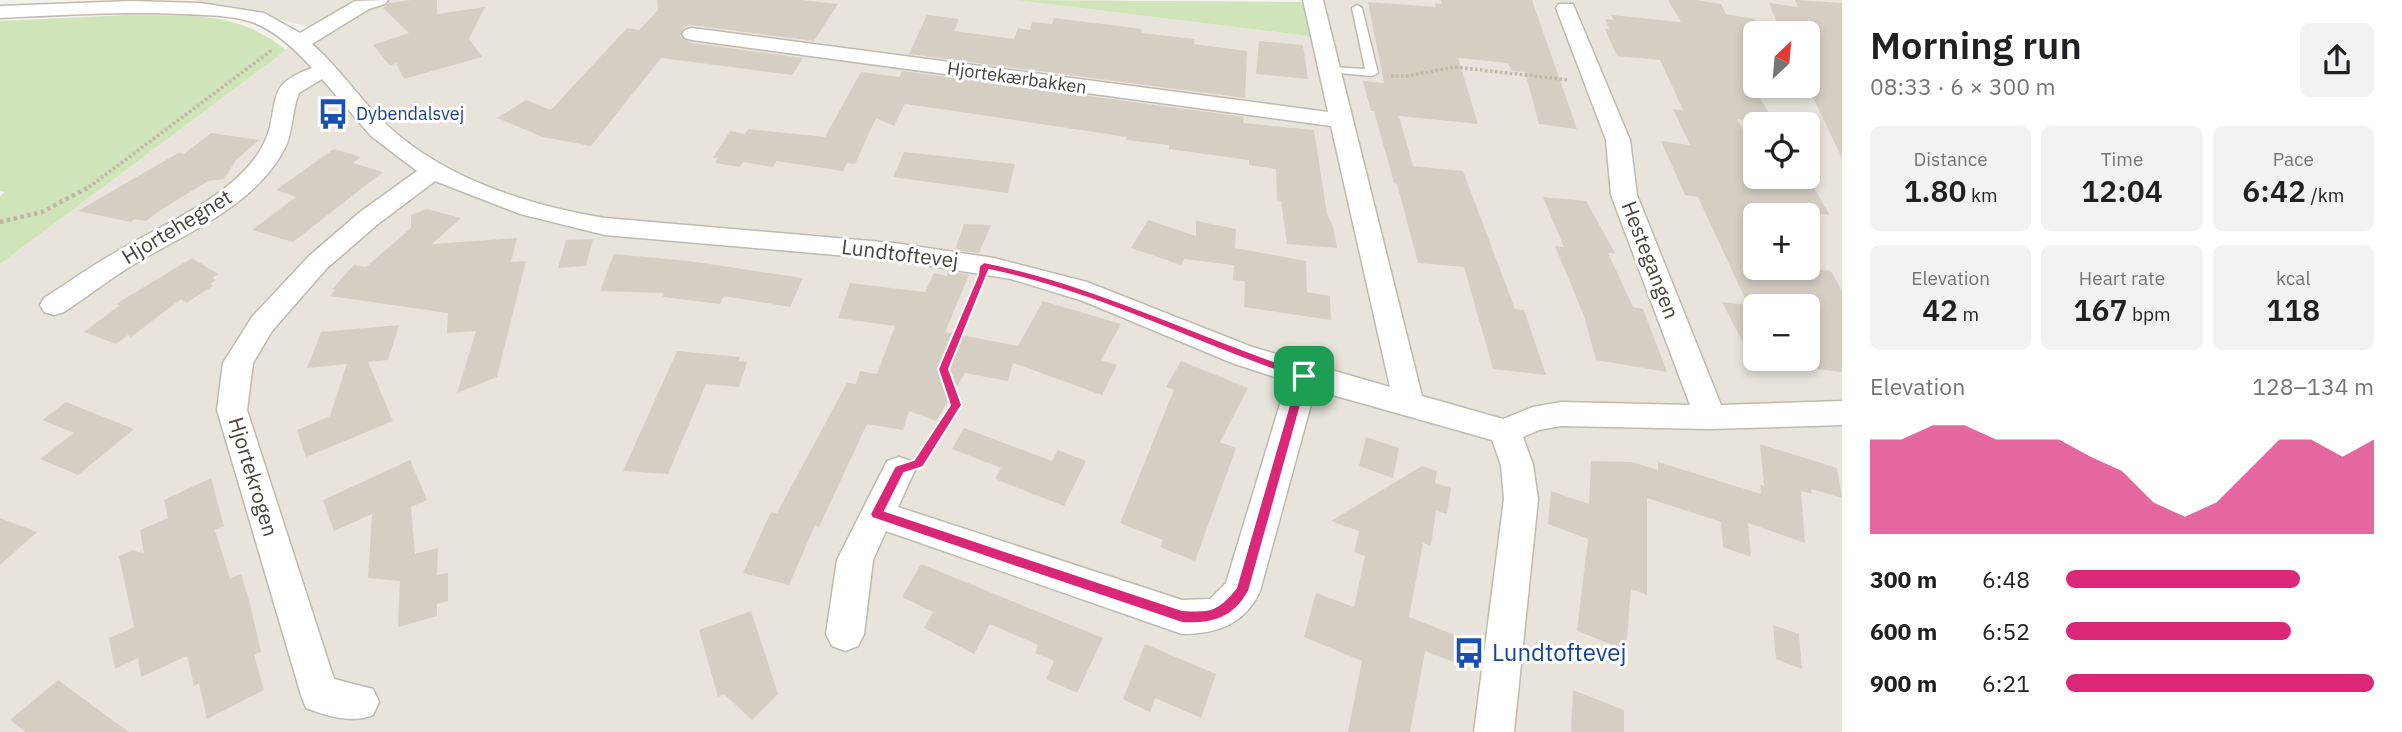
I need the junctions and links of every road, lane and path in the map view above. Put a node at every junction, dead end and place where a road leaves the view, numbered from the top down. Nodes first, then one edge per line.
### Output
1 (378, 0) edge
2 (1313, 0) edge
3 (1357, 8) dead end
4 (0, 12) edge
5 (1561, 17) dead end
6 (692, 34) dead end
7 (297, 39) junction
8 (325, 70) junction
9 (1331, 70) junction
10 (1372, 73) junction
11 (1594, 83) junction
12 (1342, 121) junction
13 (433, 170) junction
14 (0, 222) edge
15 (984, 266) junction
16 (54, 305) dead end
17 (1304, 376) junction
18 (1409, 405) junction
19 (1842, 413) edge
20 (1710, 416) junction
21 (1505, 432) junction
22 (900, 470) joint
23 (877, 514) junction
24 (845, 634) dead end
25 (359, 702) dead end
26 (1494, 732) edge

1 - 7 street
2 - 9 street
3 - 10 lane
4 - 7 street, Lundtoftevej
5 - 11 street, Hestegangen
6 - 12 street, Hjortekærbakken
7 - 8 street, Lundtoftevej
7 - 14 path
8 - 13 street, Lundtoftevej
8 - 16 street, Hjortehegnet
9 - 10 lane
9 - 12 street
10 - 11 path
11 - 20 street, Hestegangen
12 - 18 street
13 - 15 street, Lundtoftevej
13 - 25 street, Hjortekrogen
15 - 17 street, Lundtoftevej
15 - 22 path
17 - 18 street, Lundtoftevej
17 - 23 street
18 - 21 street, Lundtoftevej
19 - 20 street
20 - 21 street
21 - 26 street
22 - 23 street
23 - 24 street

